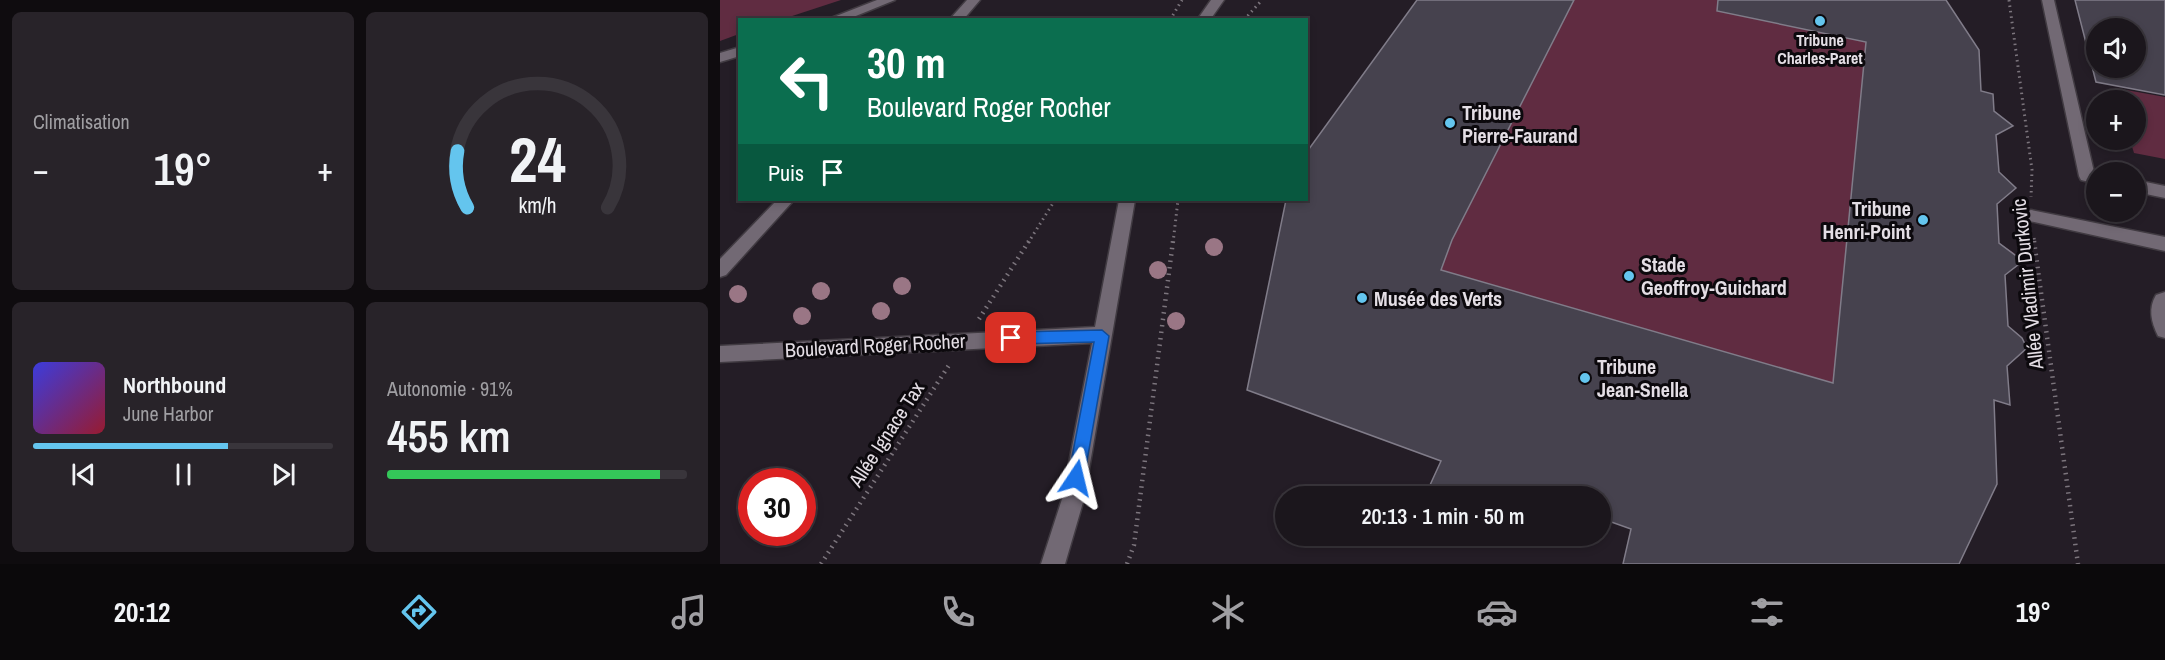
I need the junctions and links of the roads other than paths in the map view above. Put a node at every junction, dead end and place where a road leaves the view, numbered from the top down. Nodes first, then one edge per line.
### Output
1 (889, 0) edge
2 (974, 0) edge
3 (1218, 0) edge
4 (2048, 0) edge
5 (838, 18) edge
6 (957, 18) edge
7 (1204, 18) edge
8 (738, 52) edge
9 (720, 58) edge
10 (2086, 167) edge
11 (2146, 188) edge
12 (2165, 192) edge
13 (785, 201) edge
14 (1127, 201) edge
15 (2031, 216) road end
16 (2165, 244) edge
17 (720, 270) edge
18 (2165, 299) edge
19 (2165, 330) edge
20 (1102, 336) junction
21 (720, 354) edge
22 (1053, 564) edge

1 - 5 street
2 - 6 street
3 - 7 street
4 - 10 street
8 - 9 street
11 - 12 street
13 - 17 street
14 - 20 street
15 - 16 street
18 - 19 street
20 - 21 street, Boulevard Roger Rocher
20 - 22 street

